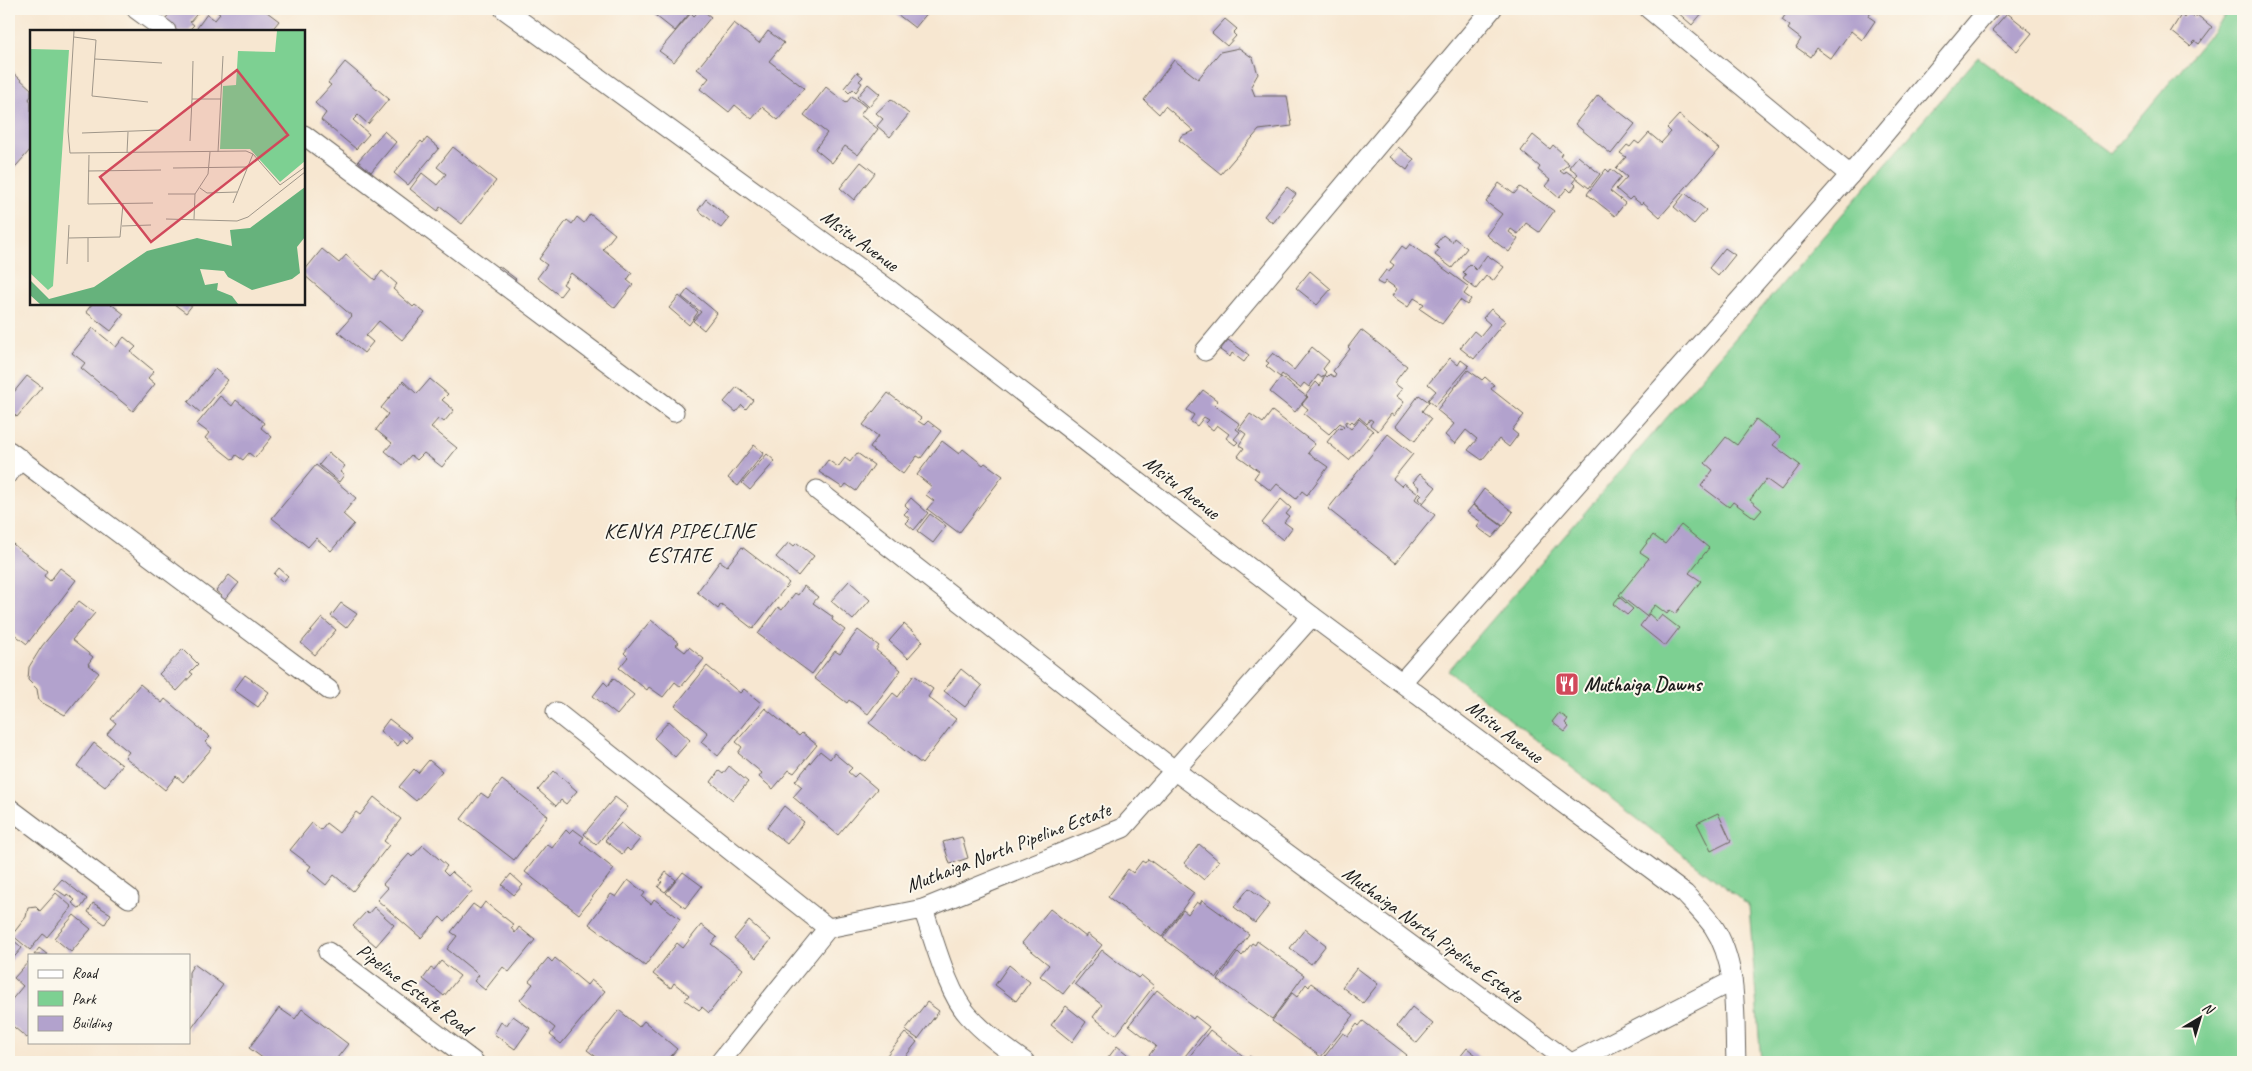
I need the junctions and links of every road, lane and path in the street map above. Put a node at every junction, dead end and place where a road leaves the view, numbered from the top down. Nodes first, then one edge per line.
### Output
1 (136, 9) edge
2 (504, 9) edge
3 (1492, 9) edge
4 (1648, 9) edge
5 (1989, 9) edge
6 (165, 30) edge
7 (305, 136) edge
8 (1850, 174) junction
9 (1205, 351) dead end
10 (674, 412) dead end
11 (13, 461) edge
12 (817, 490) dead end
13 (1312, 616) junction
14 (1402, 682) junction
15 (329, 690) dead end
16 (556, 712) dead end
17 (1174, 770) junction
18 (9, 808) edge
19 (129, 898) dead end
20 (923, 909) junction
21 (828, 928) junction
22 (328, 952) dead end
23 (1732, 981) junction
24 (474, 1062) edge
25 (720, 1062) edge
26 (1025, 1062) edge
27 (1569, 1062) edge
28 (1574, 1062) edge
29 (1736, 1062) edge

1 - 6 street
2 - 13 street, Msitu Avenue
3 - 9 street
4 - 8 street
5 - 8 street
7 - 10 street
8 - 14 street
11 - 15 street
12 - 17 street, Muthaiga North Pipeline Estate
13 - 14 street, Msitu Avenue
13 - 17 street, Muthaiga North Pipeline Estate
14 - 23 street, Msitu Avenue
16 - 21 street
17 - 20 street, Muthaiga North Pipeline Estate
17 - 27 street, Muthaiga North Pipeline Estate
18 - 19 street
20 - 21 street, Muthaiga North Pipeline Estate
20 - 26 street
21 - 25 street
22 - 24 street, Pipeline Estate Road
23 - 28 street
23 - 29 street, Msitu Avenue

